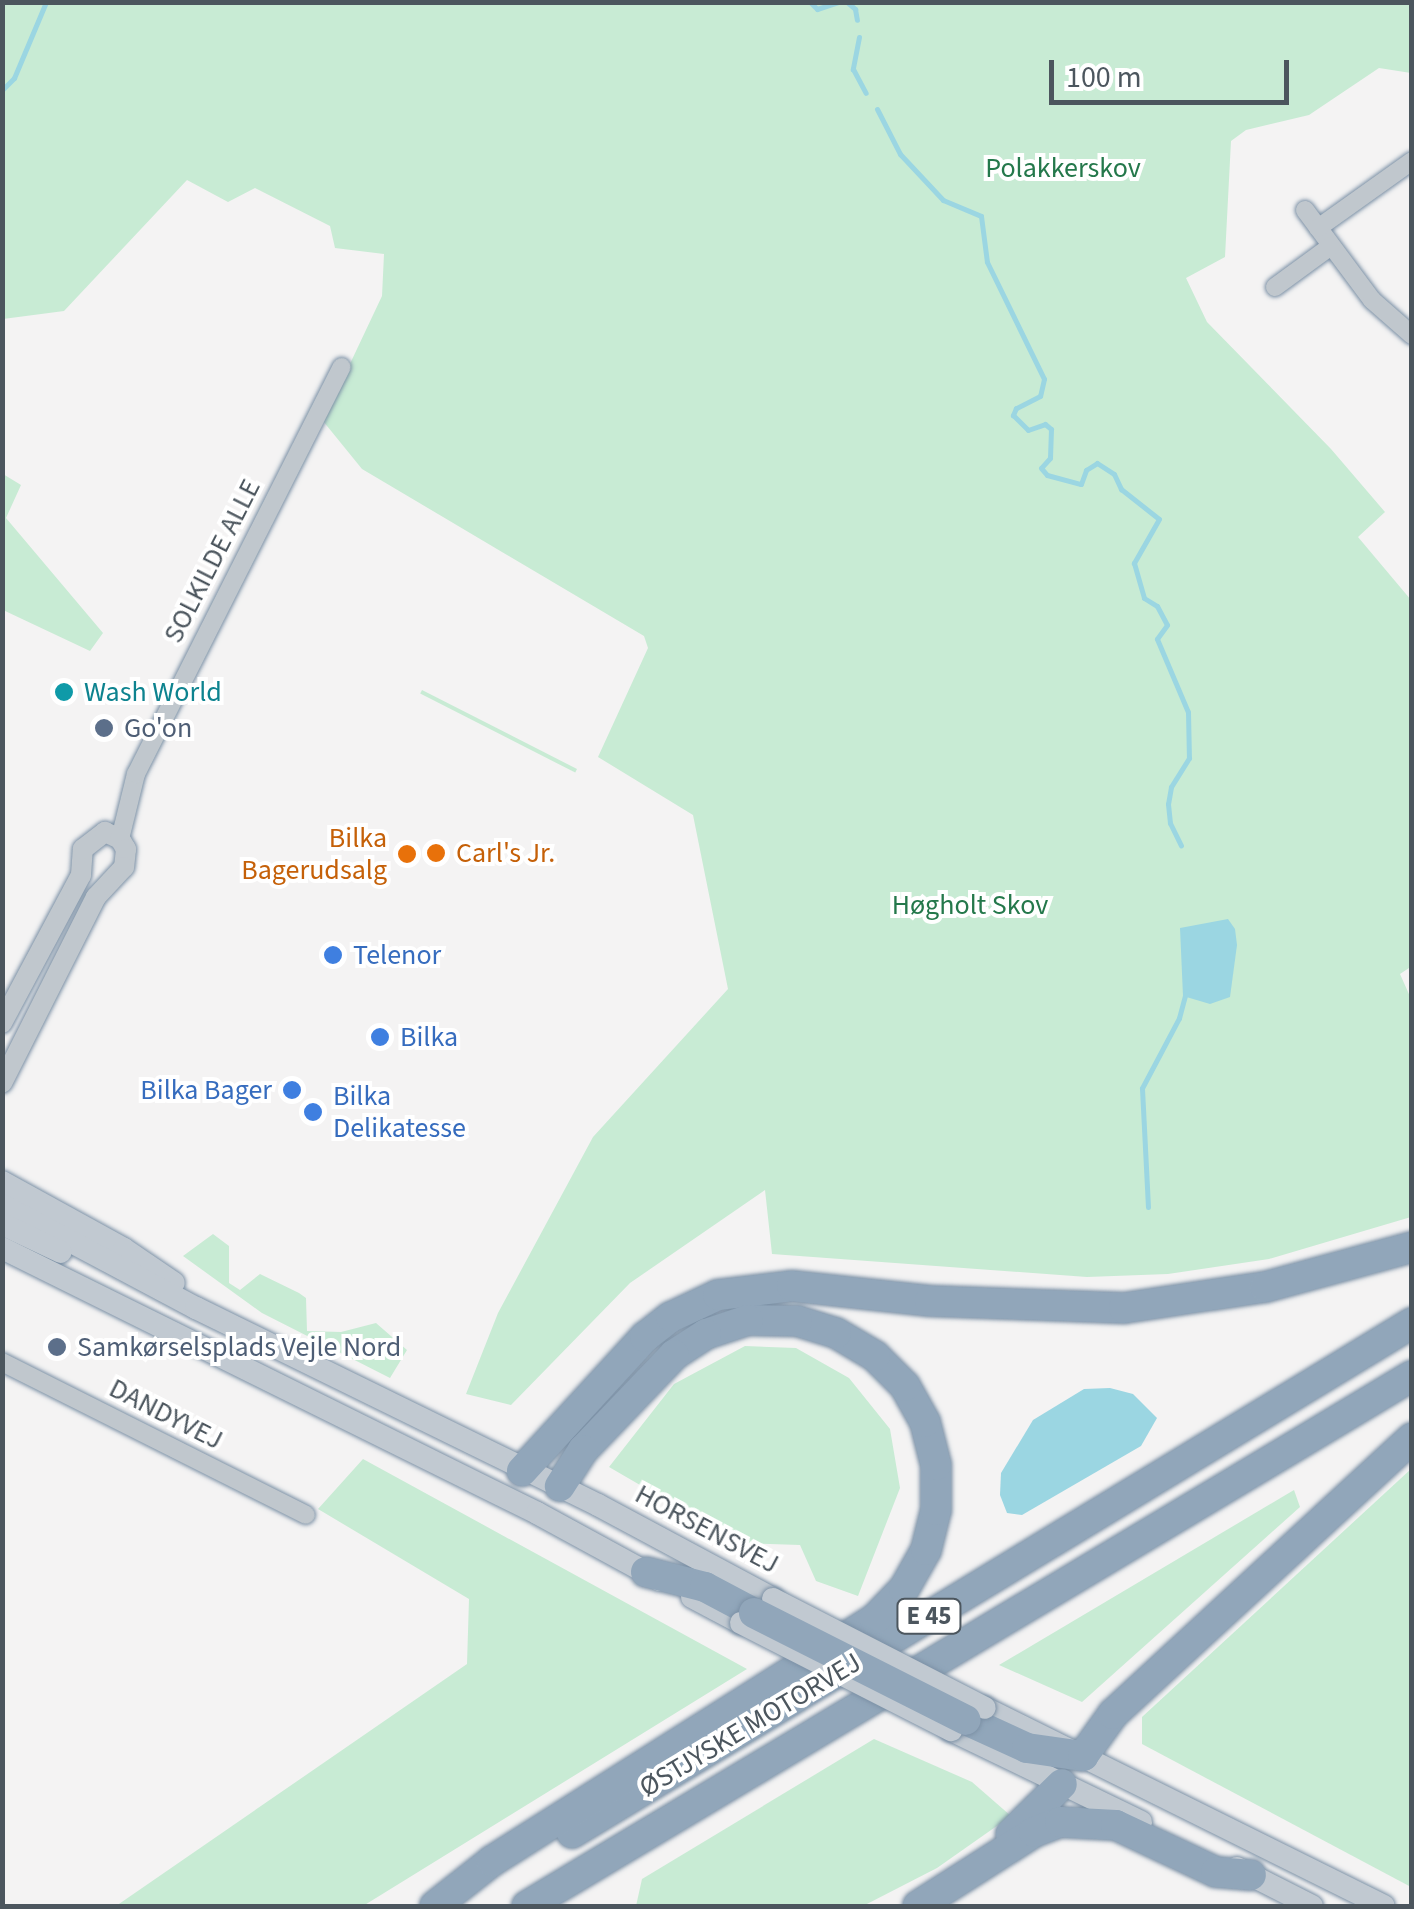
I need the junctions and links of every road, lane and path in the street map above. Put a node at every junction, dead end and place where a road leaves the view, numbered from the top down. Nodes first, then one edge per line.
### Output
1 (1412, 161) edge
2 (1305, 210) dead end
3 (1318, 228) junction
4 (1331, 246) junction
5 (1274, 287) dead end
6 (1412, 335) edge
7 (342, 368) dead end
8 (112, 836) junction
9 (2, 1023) edge
10 (2, 1083) edge
11 (2, 1182) edge
12 (2, 1204) edge
13 (2, 1224) edge
14 (1412, 1247) edge
15 (2, 1248) edge
16 (158, 1288) junction
17 (196, 1308) junction
18 (1412, 1322) edge
19 (2, 1362) edge
20 (1412, 1376) edge
21 (348, 1419) junction
22 (1412, 1438) edge
23 (523, 1480) junction
24 (560, 1486) junction
25 (537, 1513) junction
26 (306, 1514) dead end
27 (646, 1572) joint
28 (756, 1612) junction
29 (967, 1719) junction
30 (1083, 1756) junction
31 (1062, 1784) junction
32 (974, 1871) junction
33 (1251, 1875) junction
34 (436, 1906) edge
35 (446, 1906) edge
36 (527, 1906) edge
37 (918, 1906) edge
38 (1312, 1906) edge
39 (1383, 1906) edge

1 - 3 street
2 - 3 street
3 - 4 street
4 - 5 street
4 - 6 street
7 - 8 street, SOLKILDE ALLE
8 - 9 street, SOLKILDE ALLE
8 - 10 street, SOLKILDE ALLE
11 - 17 main road
12 - 16 main road, HORSENSVEJ
13 - 16 main road
14 - 23 highway
15 - 21 main road
16 - 17 main road, HORSENSVEJ
17 - 23 main road, HORSENSVEJ
18 - 35 highway, ØSTJYSKE MOTORVEJ / E 45
19 - 26 street, DANDYVEJ
20 - 36 highway, ØSTJYSKE MOTORVEJ / E 45
21 - 23 main road
21 - 25 main road
22 - 30 highway
23 - 24 main road, HORSENSVEJ
23 - 25 main road
24 - 28 main road, HORSENSVEJ
24 - 34 highway
25 - 27 main road
27 - 28 highway
28 - 29 highway, bridge
29 - 30 highway
29 - 31 main road
30 - 31 main road
30 - 39 main road
31 - 32 highway
31 - 33 main road
32 - 33 highway
32 - 37 highway
33 - 38 main road

